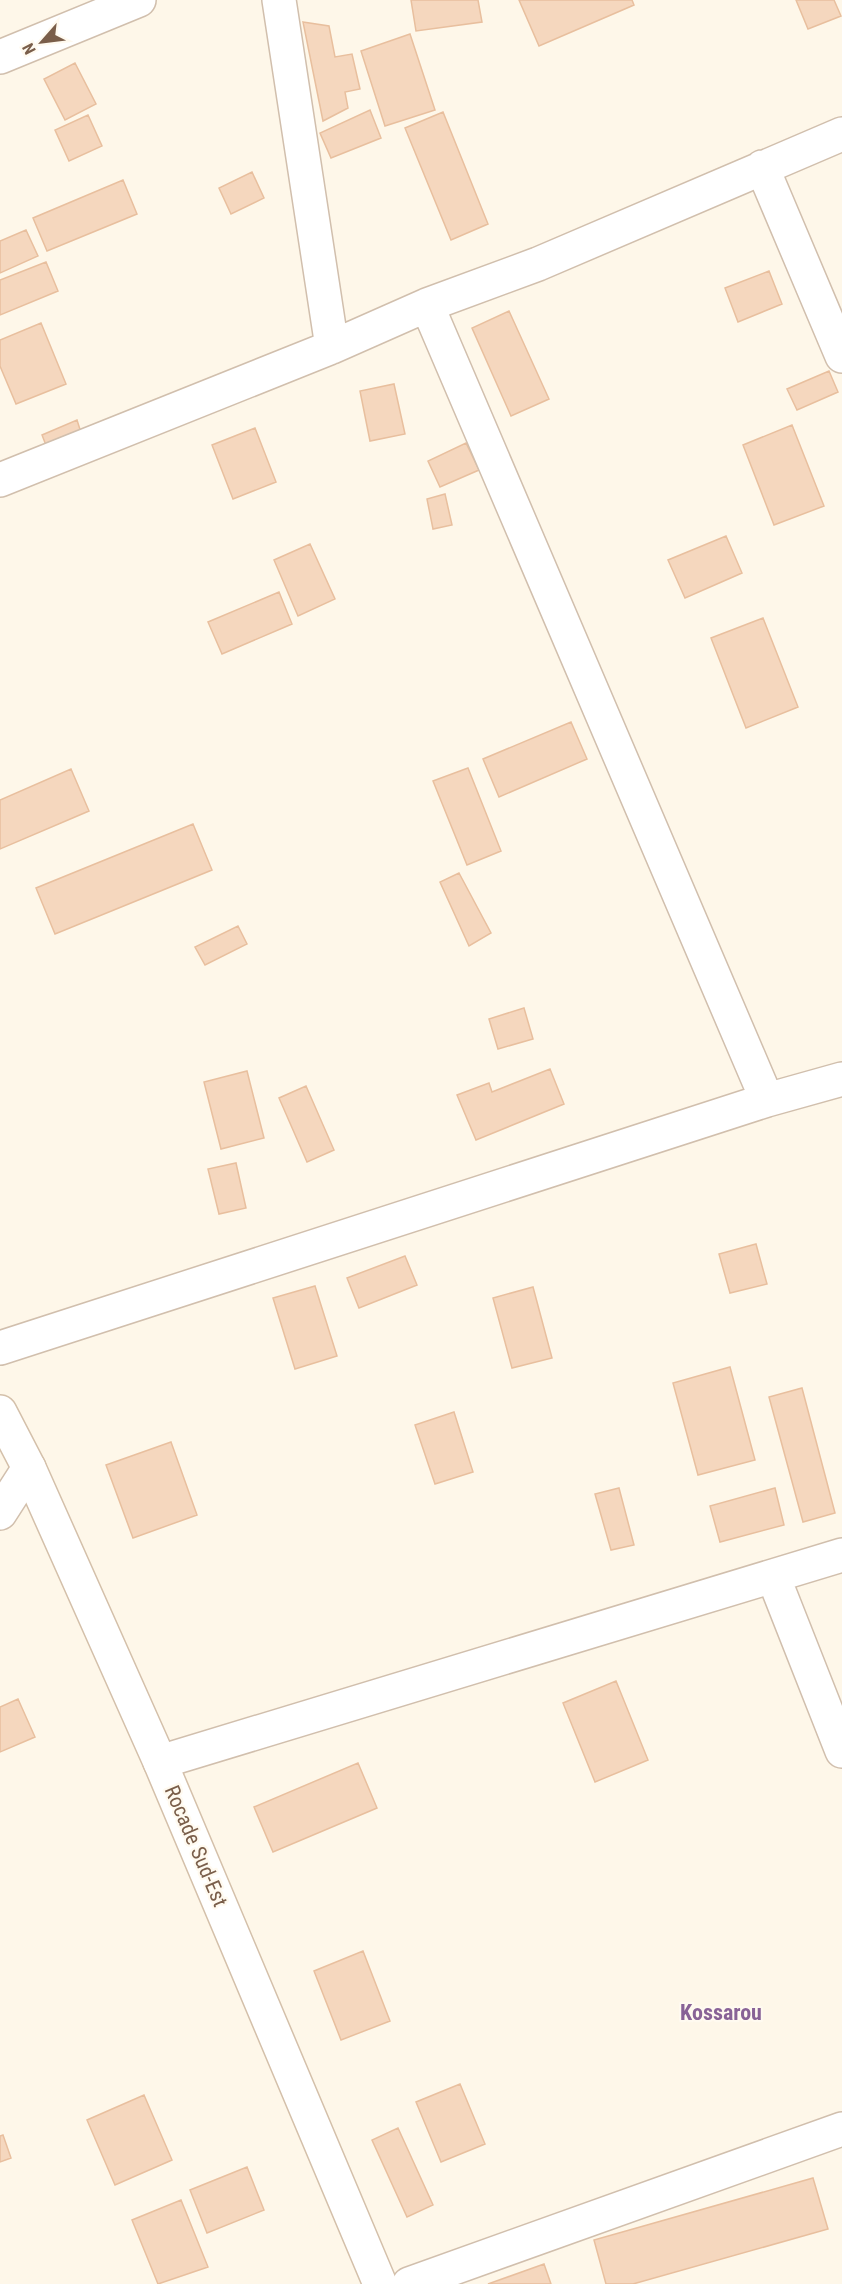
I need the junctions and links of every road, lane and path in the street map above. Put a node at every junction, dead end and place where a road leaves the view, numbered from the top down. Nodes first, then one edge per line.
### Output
1 (139, 0) edge
2 (279, 0) edge
3 (0, 57) edge
4 (842, 134) edge
5 (762, 167) junction
6 (427, 305) junction
7 (332, 347) junction
8 (842, 356) edge
9 (0, 480) edge
10 (842, 1079) edge
11 (767, 1100) junction
12 (0, 1348) edge
13 (0, 1412) edge
14 (30, 1468) junction
15 (0, 1513) edge
16 (842, 1555) edge
17 (773, 1576) junction
18 (842, 1750) edge
19 (160, 1762) junction
20 (842, 2129) edge
21 (380, 2284) edge
22 (409, 2284) edge

1 - 3 street
2 - 7 street
4 - 5 street
5 - 6 street
5 - 8 street
6 - 7 street
6 - 11 street
7 - 9 street
10 - 11 street
11 - 12 street
13 - 14 street, Rocade Sud-Est
14 - 15 street
14 - 19 street, Rocade Sud-Est
16 - 17 street
17 - 18 street
17 - 19 street
19 - 21 street, Rocade Sud-Est
20 - 22 street

